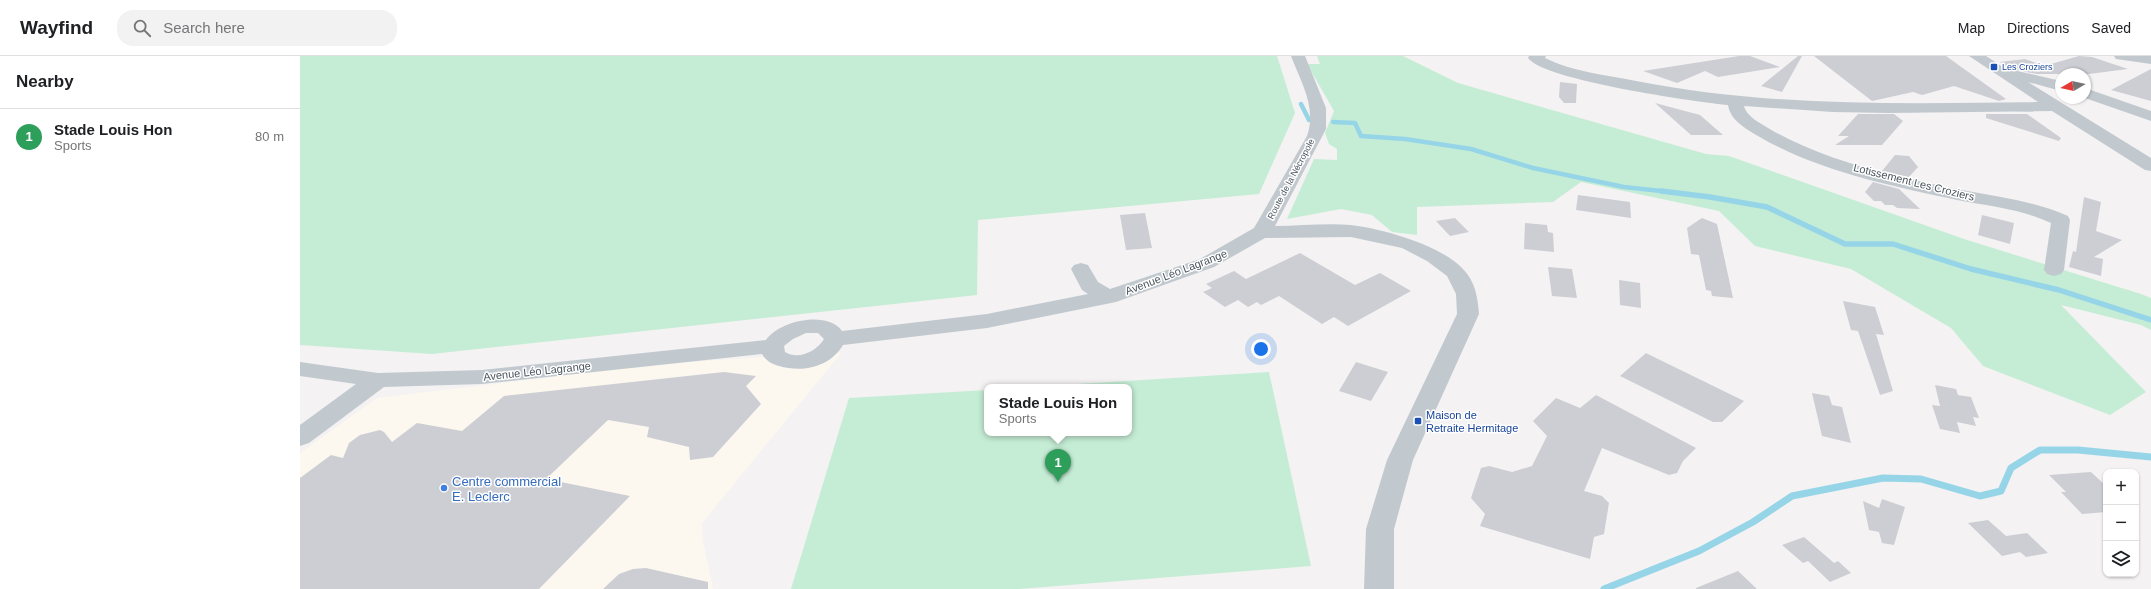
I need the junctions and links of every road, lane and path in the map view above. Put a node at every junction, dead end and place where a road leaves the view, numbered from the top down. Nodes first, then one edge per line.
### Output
1 (1298, 56) edge
2 (1539, 56) edge
3 (1976, 56) edge
4 (2121, 56) edge
5 (2151, 60) edge
6 (2001, 72) junction
7 (2055, 84) edge
8 (2091, 95) edge
9 (1735, 102) junction
10 (2053, 106) junction
11 (2151, 116) edge
12 (2151, 166) edge
13 (1262, 232) junction
14 (1081, 269) dead end
15 (2054, 270) dead end
16 (1108, 297) junction
17 (835, 339) junction
18 (773, 346) junction
19 (300, 369) edge
20 (378, 380) junction
21 (300, 437) edge
22 (1379, 589) edge

1 - 13 street, Route de la Nécropole
2 - 9 street
3 - 6 street
4 - 5 street
6 - 7 street
6 - 10 street
8 - 11 street
9 - 10 street
9 - 15 street, Lotissement Les Croziers
10 - 12 street
13 - 16 street, Avenue Léo Lagrange
13 - 22 street
14 - 16 street
16 - 17 street, Avenue Léo Lagrange
17 - 18 street
17 - 18 street
18 - 20 street, Avenue Léo Lagrange
19 - 20 street, Avenue Léo Lagrange
20 - 21 street

